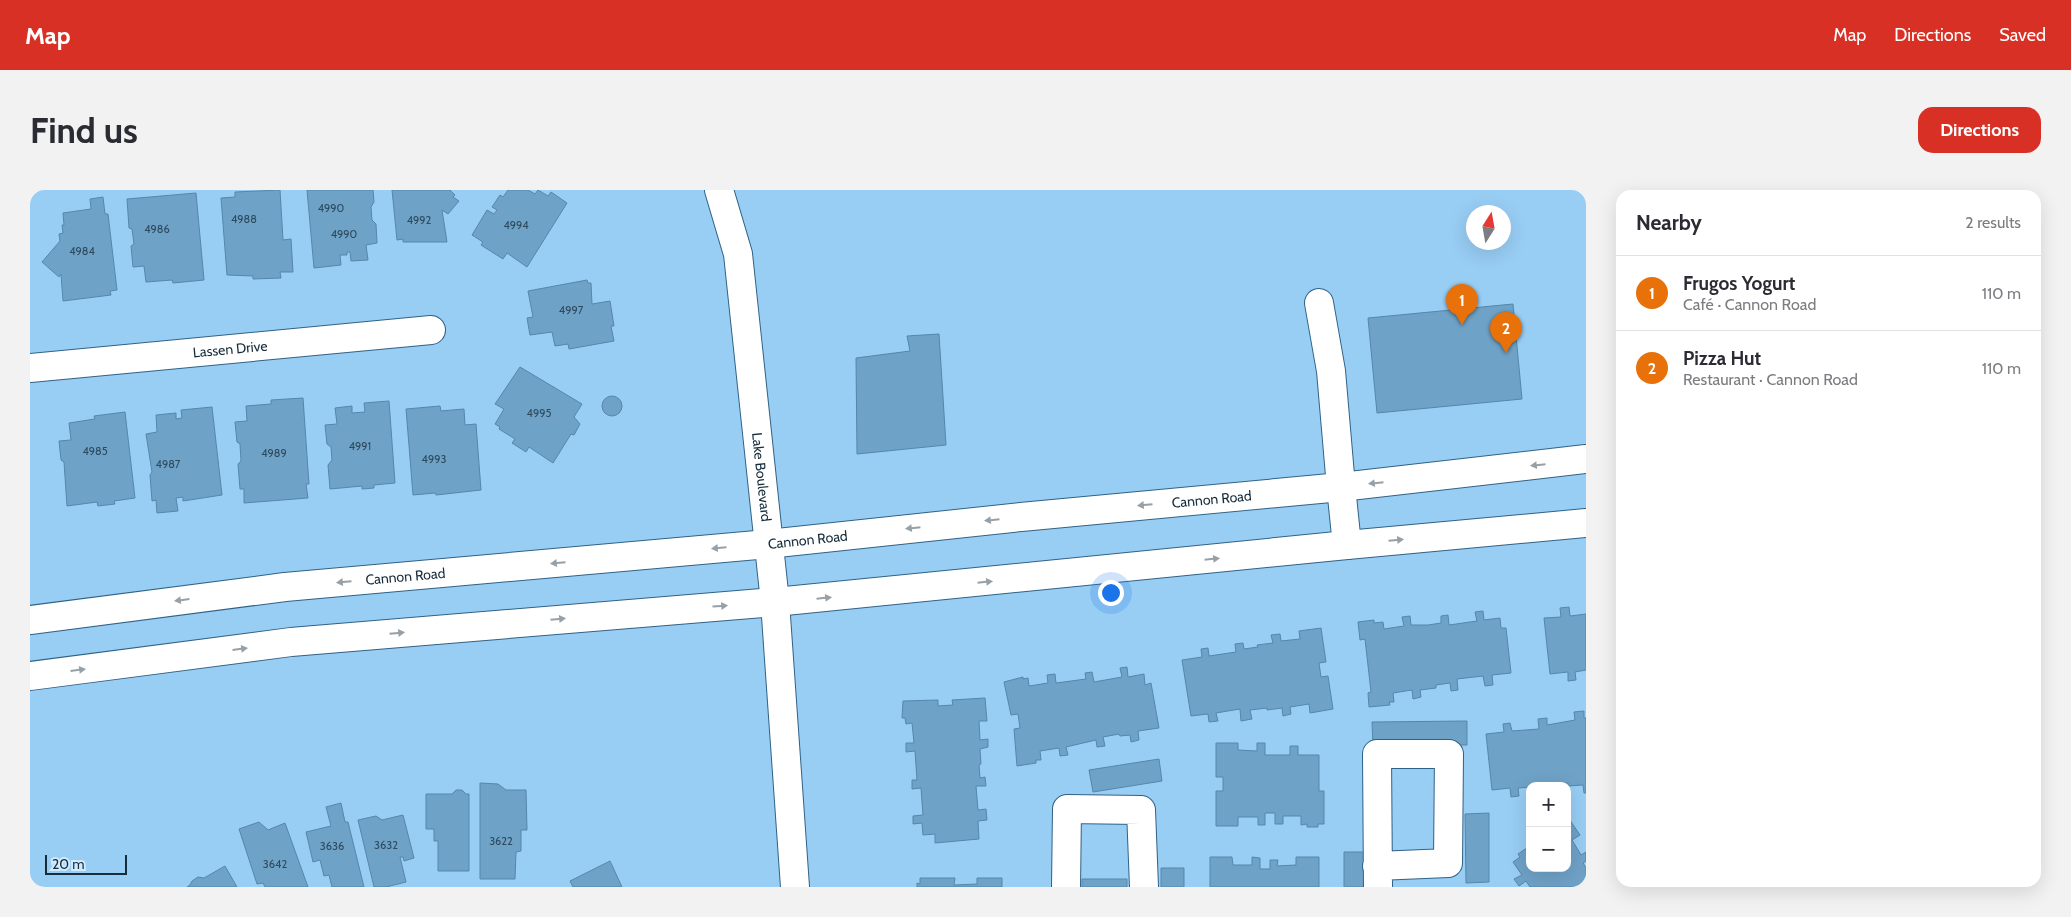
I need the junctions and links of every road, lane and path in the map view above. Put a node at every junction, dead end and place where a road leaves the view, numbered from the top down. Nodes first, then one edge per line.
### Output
1 (719, 190) edge
2 (1318, 303) dead end
3 (431, 330) dead end
4 (30, 368) edge
5 (1586, 459) edge
6 (1341, 486) junction
7 (1586, 523) edge
8 (768, 544) junction
9 (1347, 545) junction
10 (775, 602) junction
11 (30, 620) edge
12 (30, 676) edge
13 (1378, 877) edge
14 (796, 887) edge
15 (1066, 887) edge
16 (1144, 887) edge

1 - 8 main road, Lake Boulevard
2 - 6 main road
3 - 4 main road, Lassen Drive
5 -> 6 main road, Cannon Road
6 -> 8 main road, Cannon Road
6 - 9 main road
9 -> 7 main road
8 - 10 main road, Lake Boulevard
8 -> 11 main road, Cannon Road
10 -> 9 main road
12 -> 10 main road
10 - 14 main road, Lake Boulevard
13 - 13 main road
15 - 16 main road

